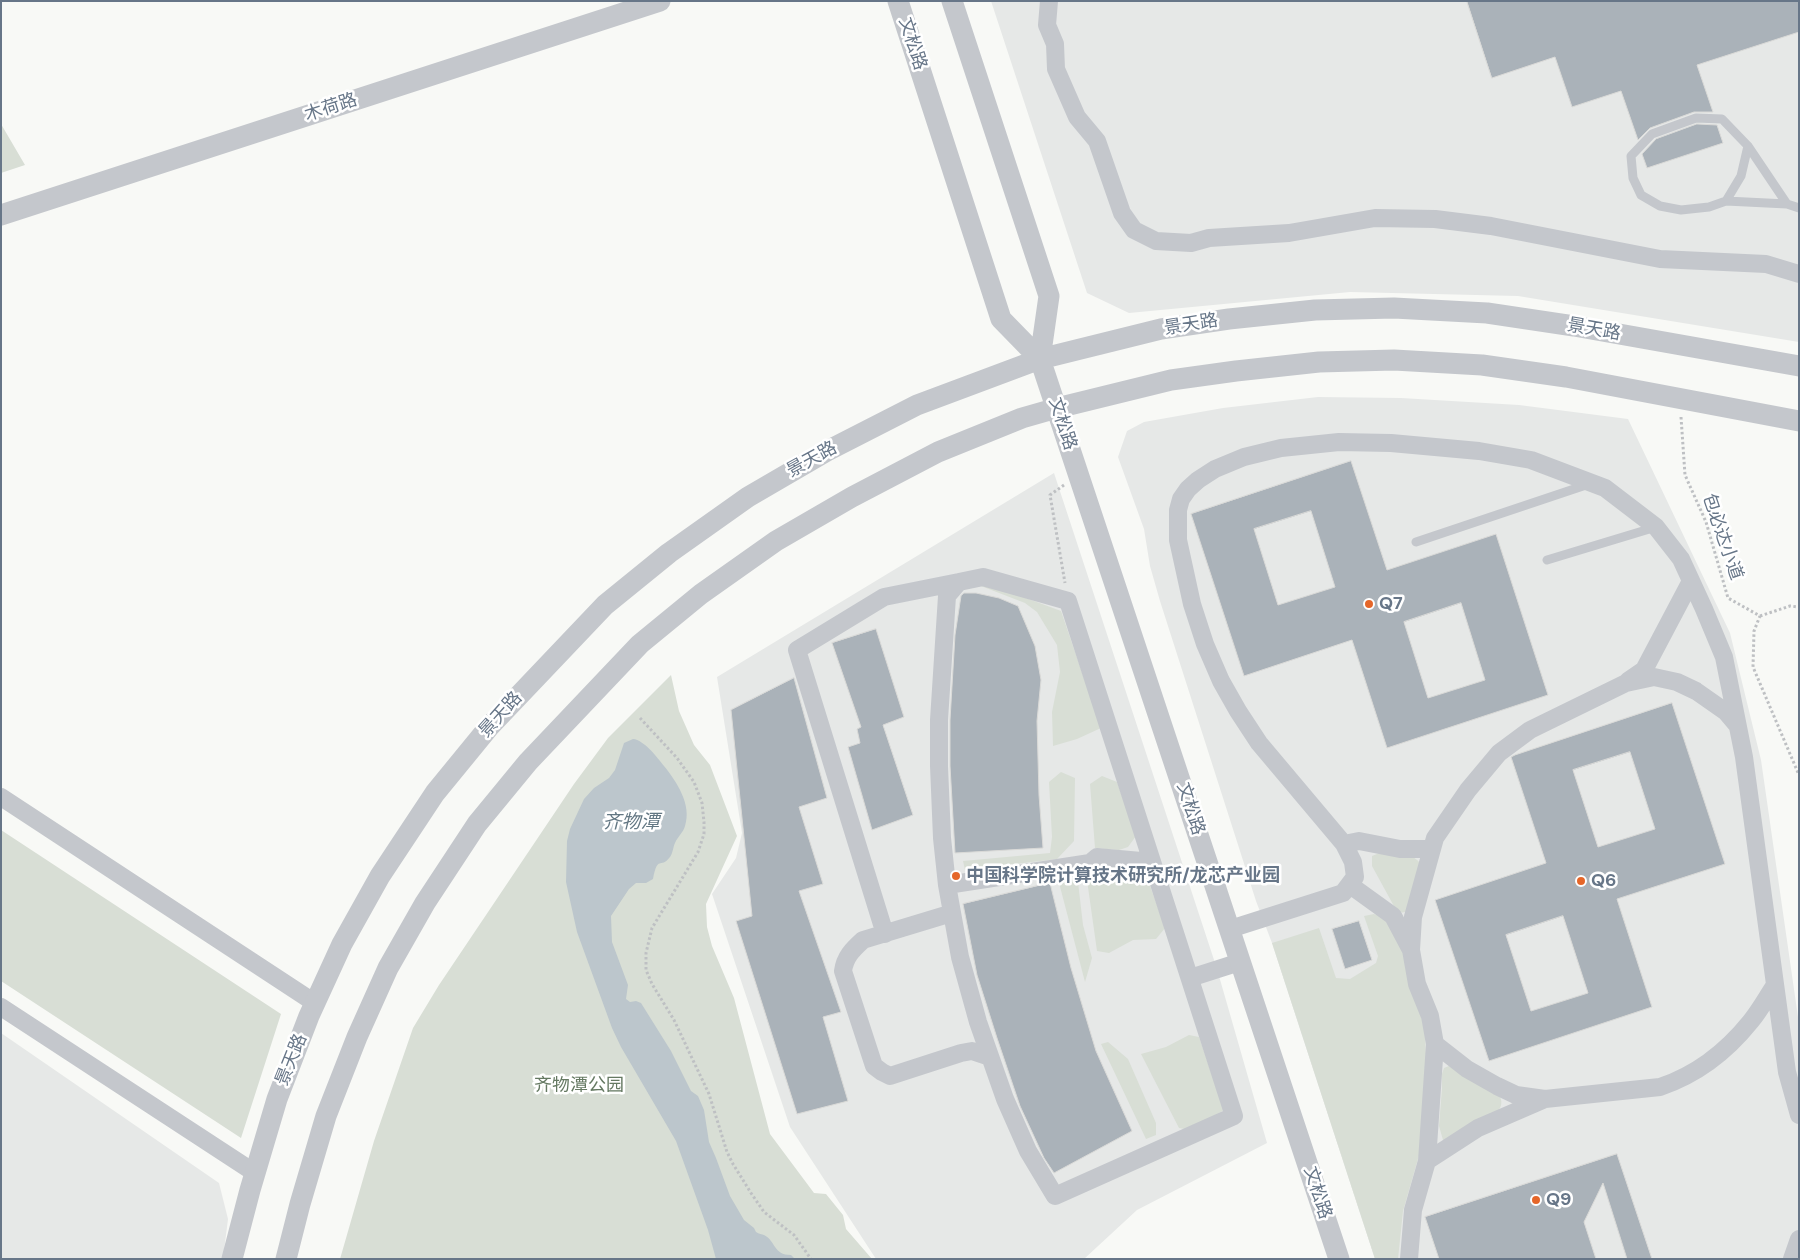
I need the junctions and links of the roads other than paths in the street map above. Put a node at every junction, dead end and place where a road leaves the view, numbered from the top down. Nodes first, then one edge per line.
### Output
1 (660, 1) edge
2 (898, 1) edge
3 (952, 1) edge
4 (1050, 1) edge
5 (1748, 146) junction
6 (1726, 201) junction
7 (1787, 204) junction
8 (1799, 208) edge
9 (1, 215) edge
10 (1799, 274) edge
11 (1040, 358) junction
12 (1799, 366) edge
13 (1056, 408) junction
14 (1799, 421) edge
15 (1592, 483) junction
16 (1656, 527) junction
17 (1416, 542) dead end
18 (1547, 560) dead end
19 (1691, 581) junction
20 (959, 582) junction
21 (1626, 683) junction
22 (1737, 726) junction
23 (1, 797) edge
24 (1344, 844) junction
25 (1431, 849) junction
26 (1152, 862) junction
27 (947, 885) junction
28 (1350, 885) junction
29 (952, 913) junction
30 (1230, 930) junction
31 (885, 934) junction
32 (1411, 950) junction
33 (1240, 962) junction
34 (1190, 978) junction
35 (1775, 985) junction
36 (315, 1003) junction
37 (1, 1007) edge
38 (1435, 1044) junction
39 (990, 1057) junction
40 (1545, 1100) junction
41 (1799, 1115) edge
42 (1427, 1161) junction
43 (255, 1173) junction
44 (1799, 1239) edge
45 (232, 1259) edge
46 (286, 1259) edge
47 (1339, 1259) edge
48 (1409, 1259) edge
49 (1792, 1259) edge

1 - 9 street, 木荷路
2 - 11 street, 文松路
3 - 11 street, 文松路
4 - 10 street
5 - 6 lane
5 - 6 lane
5 - 7 lane
6 - 7 lane
7 - 8 lane
11 - 12 street, 景天路
11 - 13 street, 文松路
11 - 36 street, 景天路
13 - 14 street
13 - 30 street, 文松路
13 - 46 street
15 - 16 street
15 - 17 lane
15 - 24 street
16 - 18 lane
16 - 19 street
19 - 21 street
19 - 22 street
20 - 26 street
20 - 27 street
20 - 31 street
21 - 22 street
21 - 25 street
22 - 35 street
23 - 36 street
24 - 25 street
24 - 28 street
25 - 32 street
26 - 27 street
26 - 34 street
27 - 29 street
28 - 30 street
28 - 32 street
29 - 31 street
29 - 39 street
30 - 33 street, 文松路
31 - 39 street
32 - 38 street
33 - 34 street
33 - 47 street, 文松路
34 - 39 street
35 - 40 street
35 - 41 street
36 - 43 street, 景天路
37 - 43 street
38 - 40 street
38 - 42 street
40 - 42 street
42 - 48 street
43 - 45 street, 景天路
44 - 49 street

